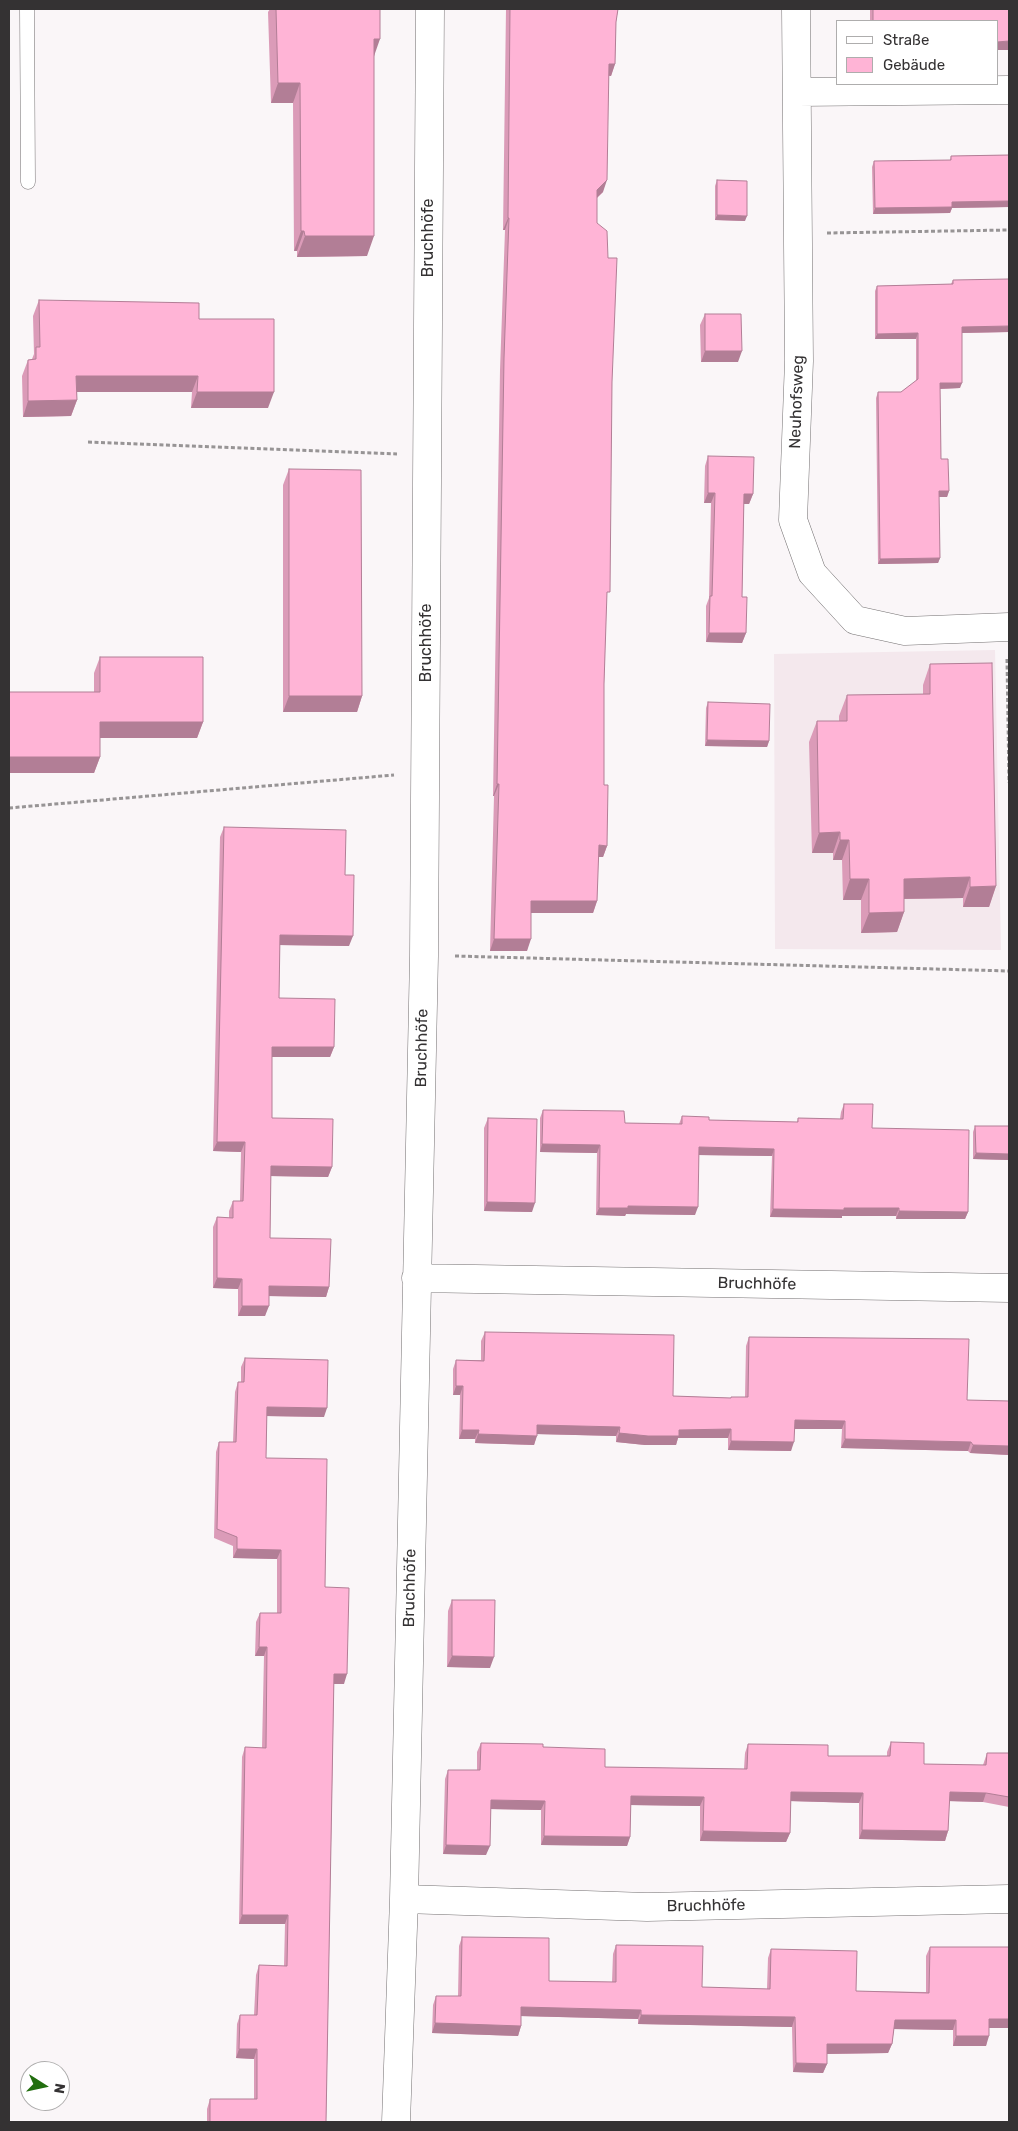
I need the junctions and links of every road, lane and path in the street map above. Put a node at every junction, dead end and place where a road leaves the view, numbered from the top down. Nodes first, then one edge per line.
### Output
1 (27, 9) edge
2 (430, 9) edge
3 (796, 9) edge
4 (1009, 90) edge
5 (798, 92) junction
6 (28, 182) dead end
7 (1009, 230) edge
8 (798, 234) junction
9 (88, 442) dead end
10 (427, 455) junction
11 (1008, 627) edge
12 (425, 773) junction
13 (1009, 783) edge
14 (9, 808) edge
15 (424, 956) junction
16 (1009, 971) edge
17 (416, 1278) junction
18 (1009, 1288) edge
19 (404, 1899) junction
20 (1009, 1899) edge
21 (396, 2122) edge

1 - 6 lane
2 - 10 street, Bruchhöfe
3 - 5 street, Neuhofsweg
4 - 5 street
5 - 8 street, Neuhofsweg
7 - 8 path
8 - 11 street, Neuhofsweg
9 - 10 path
10 - 12 street, Bruchhöfe
11 - 13 path
12 - 14 path
12 - 15 street, Bruchhöfe
15 - 16 path
15 - 17 street, Bruchhöfe
17 - 18 street, Bruchhöfe
17 - 19 street, Bruchhöfe
19 - 20 street, Bruchhöfe
19 - 21 street, Bruchhöfe

